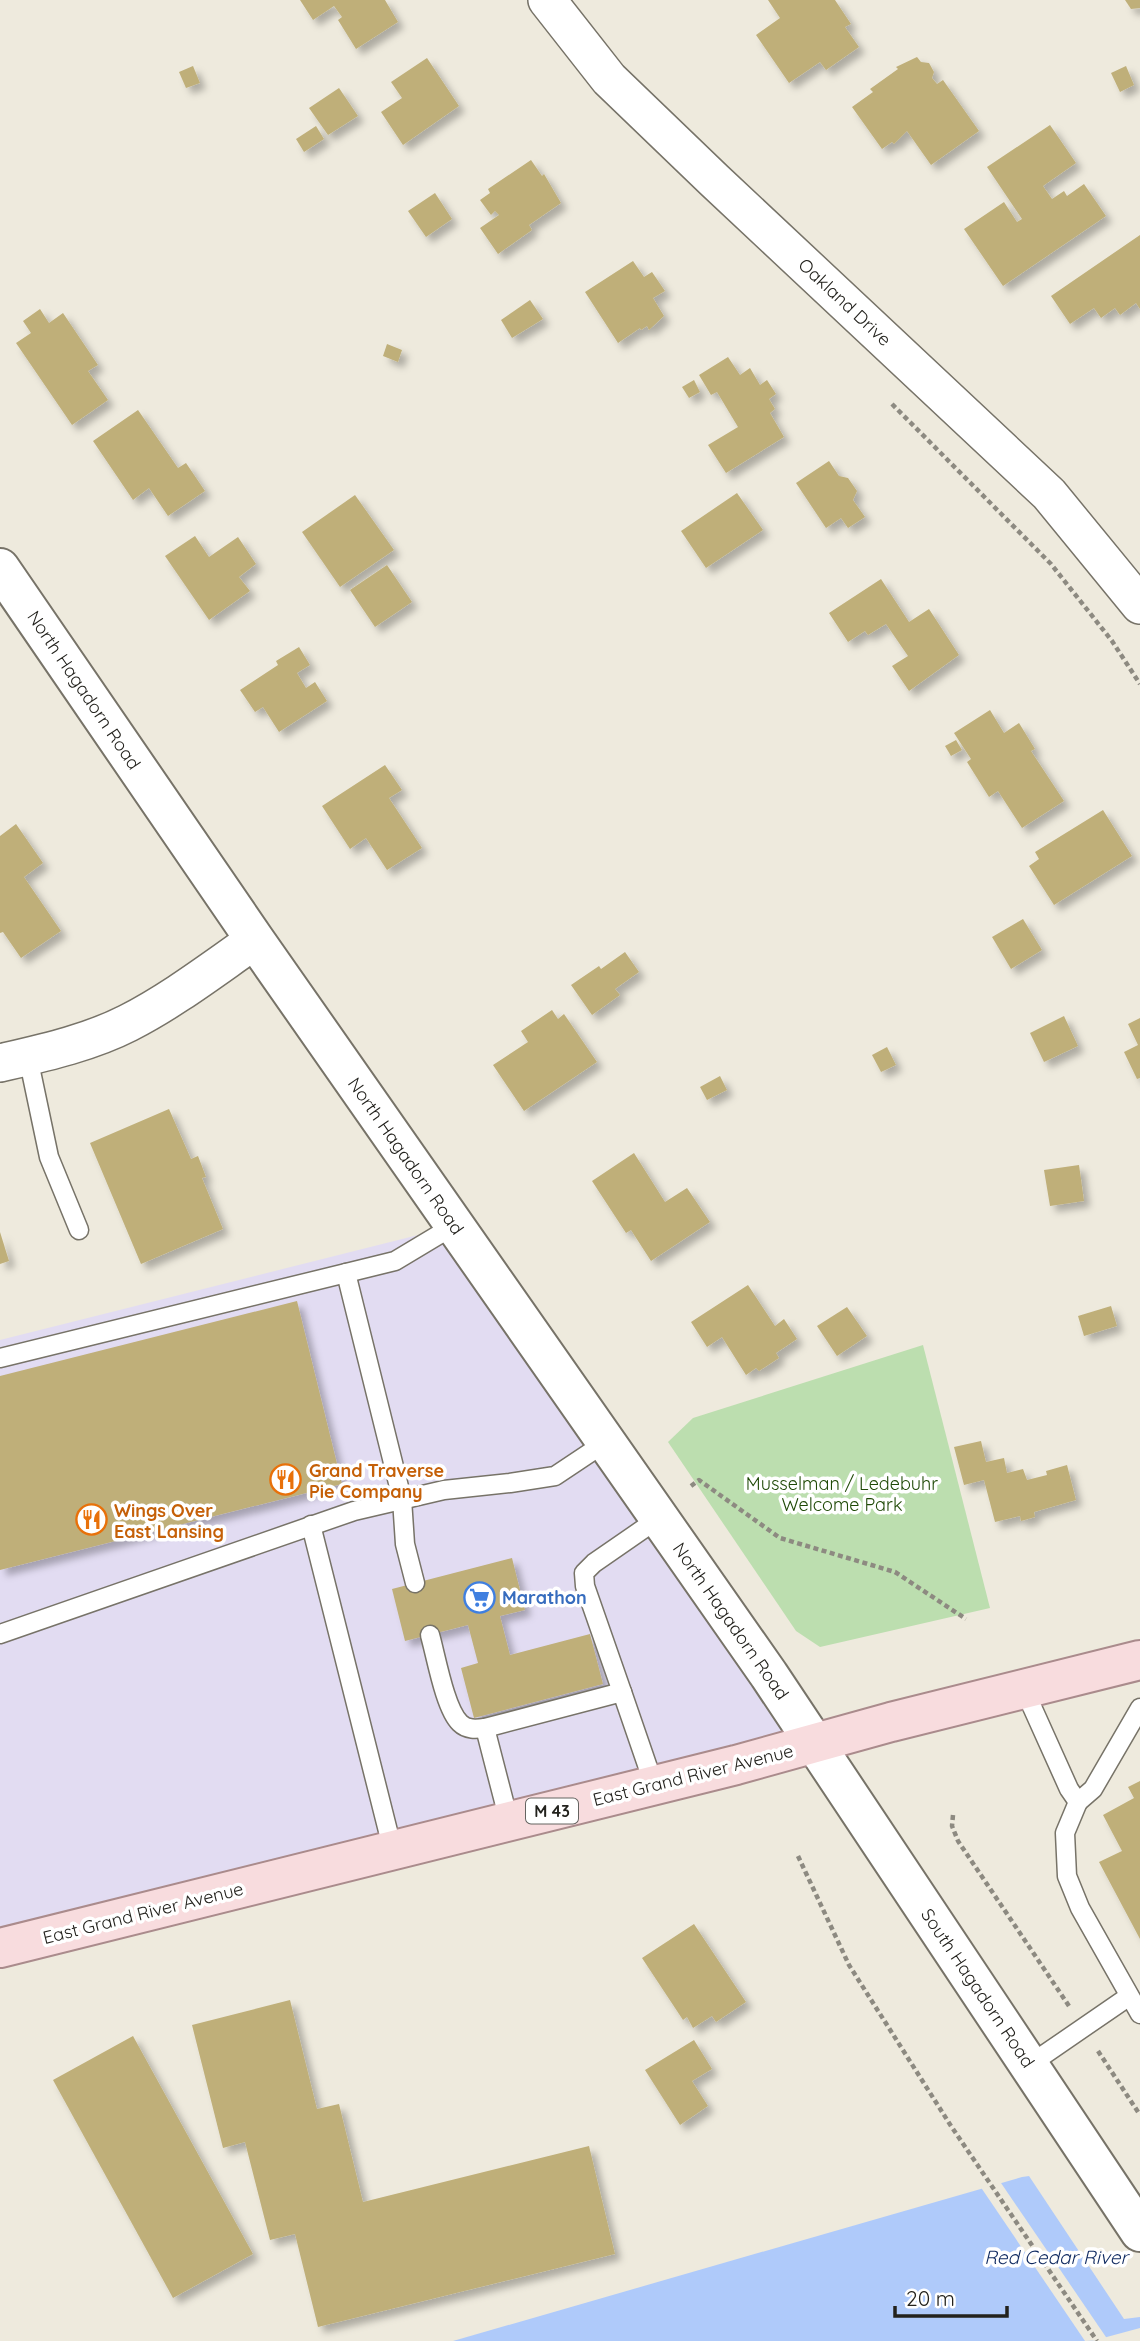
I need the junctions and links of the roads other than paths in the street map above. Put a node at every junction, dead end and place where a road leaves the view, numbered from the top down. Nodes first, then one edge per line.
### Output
1 (548, 0) edge
2 (0, 568) edge
3 (1140, 605) edge
4 (255, 940) junction
5 (14, 1060) edge
6 (455, 1225) junction
7 (79, 1230) dead end
8 (346, 1273) junction
9 (0, 1358) edge
10 (606, 1442) junction
11 (402, 1499) junction
12 (659, 1518) junction
13 (311, 1525) junction
14 (415, 1583) dead end
15 (0, 1634) edge
16 (430, 1634) dead end
17 (1140, 1661) edge
18 (1024, 1689) junction
19 (622, 1692) junction
20 (1140, 1708) edge
21 (485, 1728) junction
22 (815, 1743) junction
23 (654, 1785) junction
24 (1078, 1802) junction
25 (509, 1821) junction
26 (393, 1851) junction
27 (0, 1948) edge
28 (1128, 1997) junction
29 (1140, 2014) edge
30 (1029, 2065) junction
31 (1140, 2232) edge

1 - 3 street, Oakland Drive
2 - 4 street, North Hagadorn Road
4 - 5 street
4 - 6 street, North Hagadorn Road
5 - 7 lane
6 - 8 lane
6 - 10 street, North Hagadorn Road
8 - 9 lane
8 - 11 lane
10 - 11 lane
10 - 12 street, North Hagadorn Road
11 - 13 lane
11 - 14 lane
12 - 19 lane
12 - 22 street, North Hagadorn Road
13 - 15 lane
13 - 26 lane
16 - 21 lane
17 - 18 main road, East Grand River Avenue / M 43
18 - 22 main road, East Grand River Avenue / M 43
18 - 24 lane
19 - 21 lane
19 - 23 lane
20 - 24 lane
21 - 25 lane
22 - 23 main road, East Grand River Avenue / M 43
22 - 30 street, South Hagadorn Road
23 - 25 main road, East Grand River Avenue / M 43
24 - 28 lane
25 - 26 main road, East Grand River Avenue / M 43
26 - 27 main road, East Grand River Avenue / M 43
28 - 29 lane
28 - 30 lane
30 - 31 street, South Hagadorn Road

